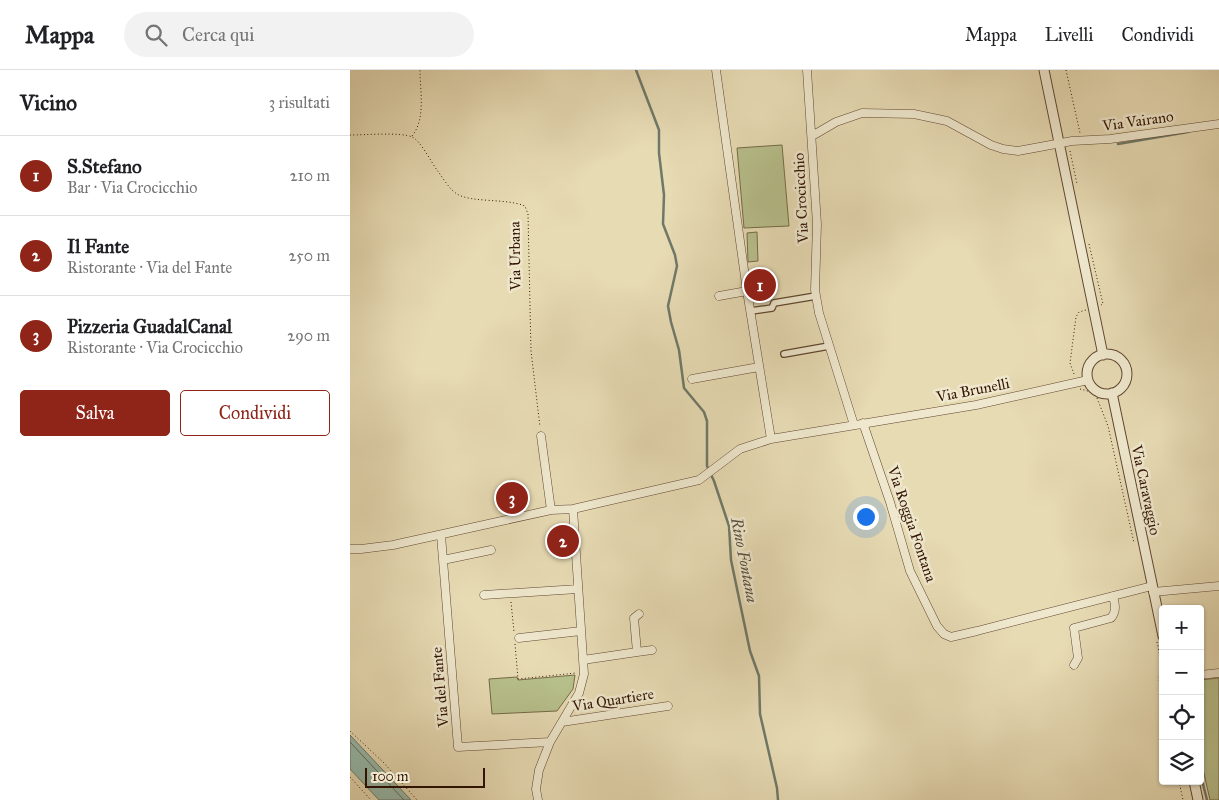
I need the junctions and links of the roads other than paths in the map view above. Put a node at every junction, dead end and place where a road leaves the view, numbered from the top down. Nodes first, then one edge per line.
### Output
1 (716, 70) edge
2 (807, 70) edge
3 (1044, 70) edge
4 (1219, 124) edge
5 (812, 136) junction
6 (1064, 142) junction
7 (748, 291) junction
8 (719, 296) dead end
9 (816, 296) junction
10 (751, 311) junction
11 (830, 346) junction
12 (784, 354) dead end
13 (1103, 354) junction
14 (760, 367) junction
15 (692, 379) dead end
16 (1088, 380) junction
17 (1112, 393) junction
18 (863, 424) junction
19 (854, 425) junction
20 (541, 436) road end
21 (771, 439) junction
22 (573, 508) junction
23 (551, 510) junction
24 (441, 535) junction
25 (350, 549) edge
26 (491, 550) dead end
27 (443, 560) junction
28 (1219, 586) edge
29 (578, 589) junction
30 (1152, 589) junction
31 (484, 595) dead end
32 (1113, 596) junction
33 (639, 614) dead end
34 (581, 631) junction
35 (1159, 633) edge
36 (516, 637) road end
37 (652, 650) dead end
38 (637, 652) junction
39 (583, 660) junction
40 (1074, 665) dead end
41 (1219, 673) edge
42 (1204, 675) edge
43 (668, 706) dead end
44 (562, 722) junction
45 (550, 742) junction
46 (1195, 785) edge
47 (538, 800) edge
48 (1198, 800) edge

1 - 7 street
2 - 5 street
3 - 6 street
4 - 6 street, Via Vairano
5 - 6 street, Via Crocicchio
5 - 9 street, Via Crocicchio
6 - 13 street
7 - 8 street
7 - 10 street
9 - 10 street
9 - 11 street, Via Crocicchio
10 - 14 street
11 - 12 street
11 - 19 street, Via Crocicchio
13 - 16 street
13 - 17 street
14 - 15 street
14 - 21 street
16 - 17 street
16 - 18 street, Via Brunelli
17 - 30 street, Via Caravaggio
18 - 19 street
18 - 32 street, Via Roggia Fontana
19 - 21 street
20 - 23 street
21 - 22 street
22 - 23 street
22 - 29 street
23 - 24 street
24 - 25 street
24 - 27 street, Via del Fante
26 - 27 street
27 - 45 street, Via del Fante
28 - 30 street
29 - 31 street
29 - 34 street
30 - 32 street, Via Roggia Fontana
30 - 35 street, Via Caravaggio
32 - 40 street
33 - 38 street
34 - 36 street
34 - 39 street
37 - 38 street
38 - 39 street
39 - 44 street
41 - 42 street
43 - 44 street, Via Quartiere
44 - 45 street
45 - 47 street
46 - 48 street

